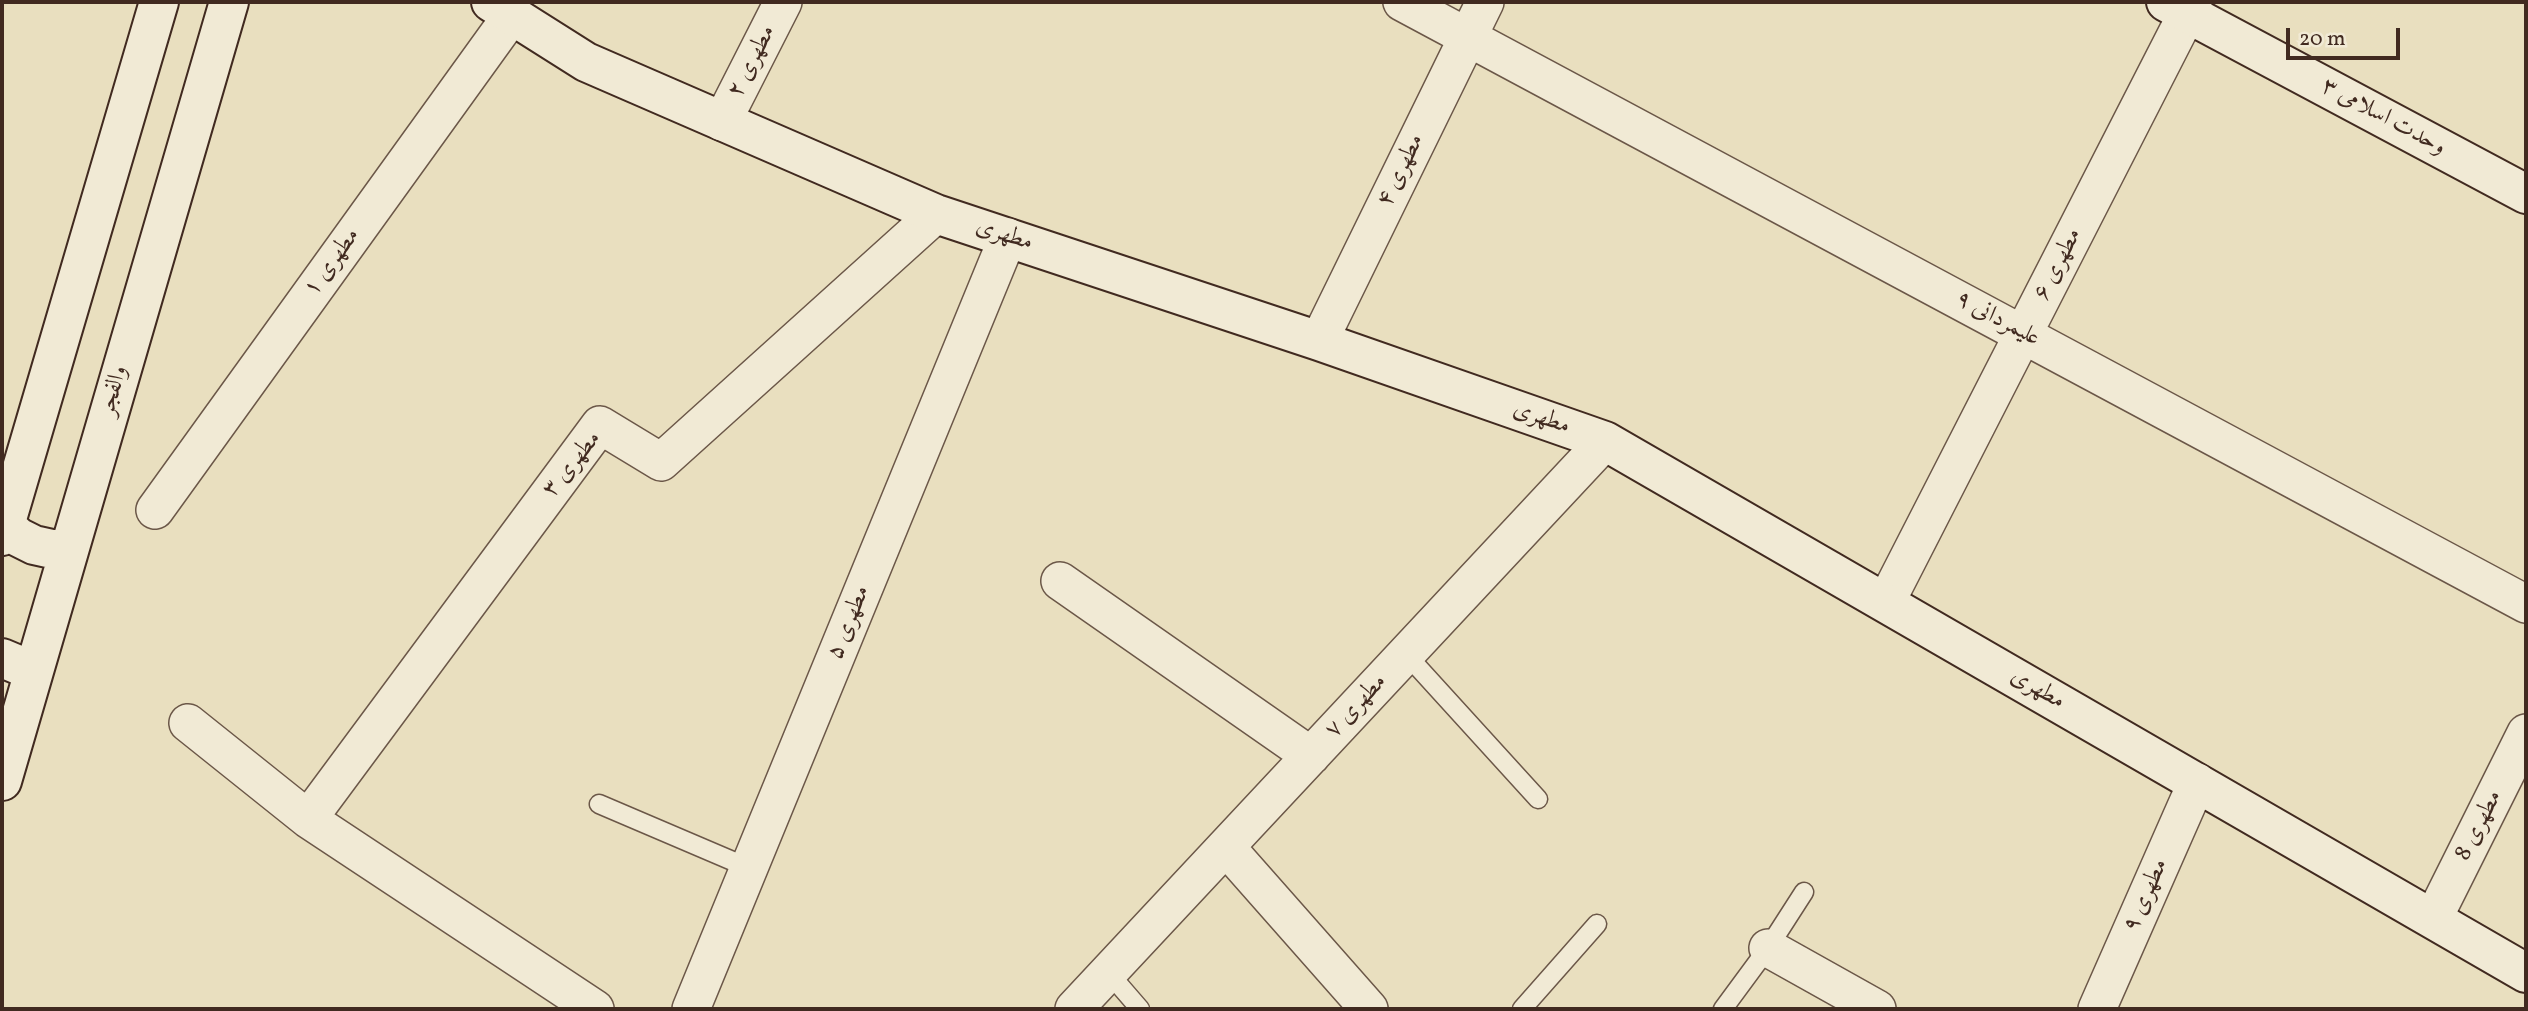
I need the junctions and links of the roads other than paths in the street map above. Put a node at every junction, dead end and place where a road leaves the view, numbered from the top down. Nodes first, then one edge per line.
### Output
1 (159, 2) edge
2 (229, 2) edge
3 (783, 2) edge
4 (1402, 2) edge
5 (1485, 2) edge
6 (2182, 6) edge
7 (501, 8) edge
8 (1468, 37) junction
9 (722, 122) junction
10 (2526, 194) edge
11 (936, 214) junction
12 (1008, 237) junction
13 (2023, 334) junction
14 (1319, 341) junction
15 (1605, 441) junction
16 (155, 510) dead end
17 (3, 531) edge
18 (69, 549) junction
19 (1060, 581) dead end
20 (1885, 603) junction
21 (2526, 604) edge
22 (1406, 654) junction
23 (17, 666) edge
24 (188, 723) dead end
25 (2526, 733) edge
26 (1311, 756) junction
27 (2, 781) edge
28 (2197, 782) junction
29 (1538, 799) dead end
30 (599, 804) dead end
31 (308, 819) junction
32 (1226, 847) junction
33 (749, 868) junction
34 (1804, 892) dead end
35 (2433, 919) junction
36 (1597, 925) dead end
37 (1768, 948) junction
38 (1108, 972) junction
39 (2526, 973) edge
40 (595, 1009) edge
41 (691, 1009) edge
42 (1074, 1009) edge
43 (1140, 1009) edge
44 (1369, 1009) edge
45 (1522, 1009) edge
46 (1723, 1009) edge
47 (1877, 1009) edge
48 (2097, 1009) edge

1 - 17 street
2 - 18 street, والفجر
3 - 9 street, مطهری ۲
4 - 8 street, علیمردانی ۹
5 - 8 street, مطهری ۴
6 - 10 street, وحدت اسلامی ۳
6 - 13 street, مطهری ۶
7 - 9 street, مطهری
7 - 16 street, مطهری ۱
8 - 13 street, علیمردانی ۹
8 - 14 street, مطهری ۴
9 - 11 street, مطهری
11 - 12 street, مطهری
11 - 31 street, مطهری ۳
12 - 14 street, مطهری
12 - 33 street, مطهری ۵
13 - 20 street, مطهری ۶
13 - 21 street, علیمردانی ۹
14 - 15 street, مطهری
15 - 20 street, مطهری
15 - 22 street, مطهری ۷
17 - 18 street
18 - 23 street, والفجر
19 - 26 street
20 - 28 street, مطهری
22 - 26 street, مطهری ۷
22 - 29 lane
23 - 27 street, والفجر
24 - 31 street
25 - 35 street, مطهری 8
26 - 32 street, مطهری ۷
28 - 35 street, مطهری
28 - 48 street, مطهری ۹
30 - 33 lane
31 - 40 street
32 - 38 street, مطهری ۷
32 - 44 street
33 - 41 street, مطهری ۵
34 - 37 lane
35 - 39 street, مطهری
36 - 45 lane
37 - 46 lane
37 - 47 street
38 - 42 street, مطهری ۷
38 - 43 lane

